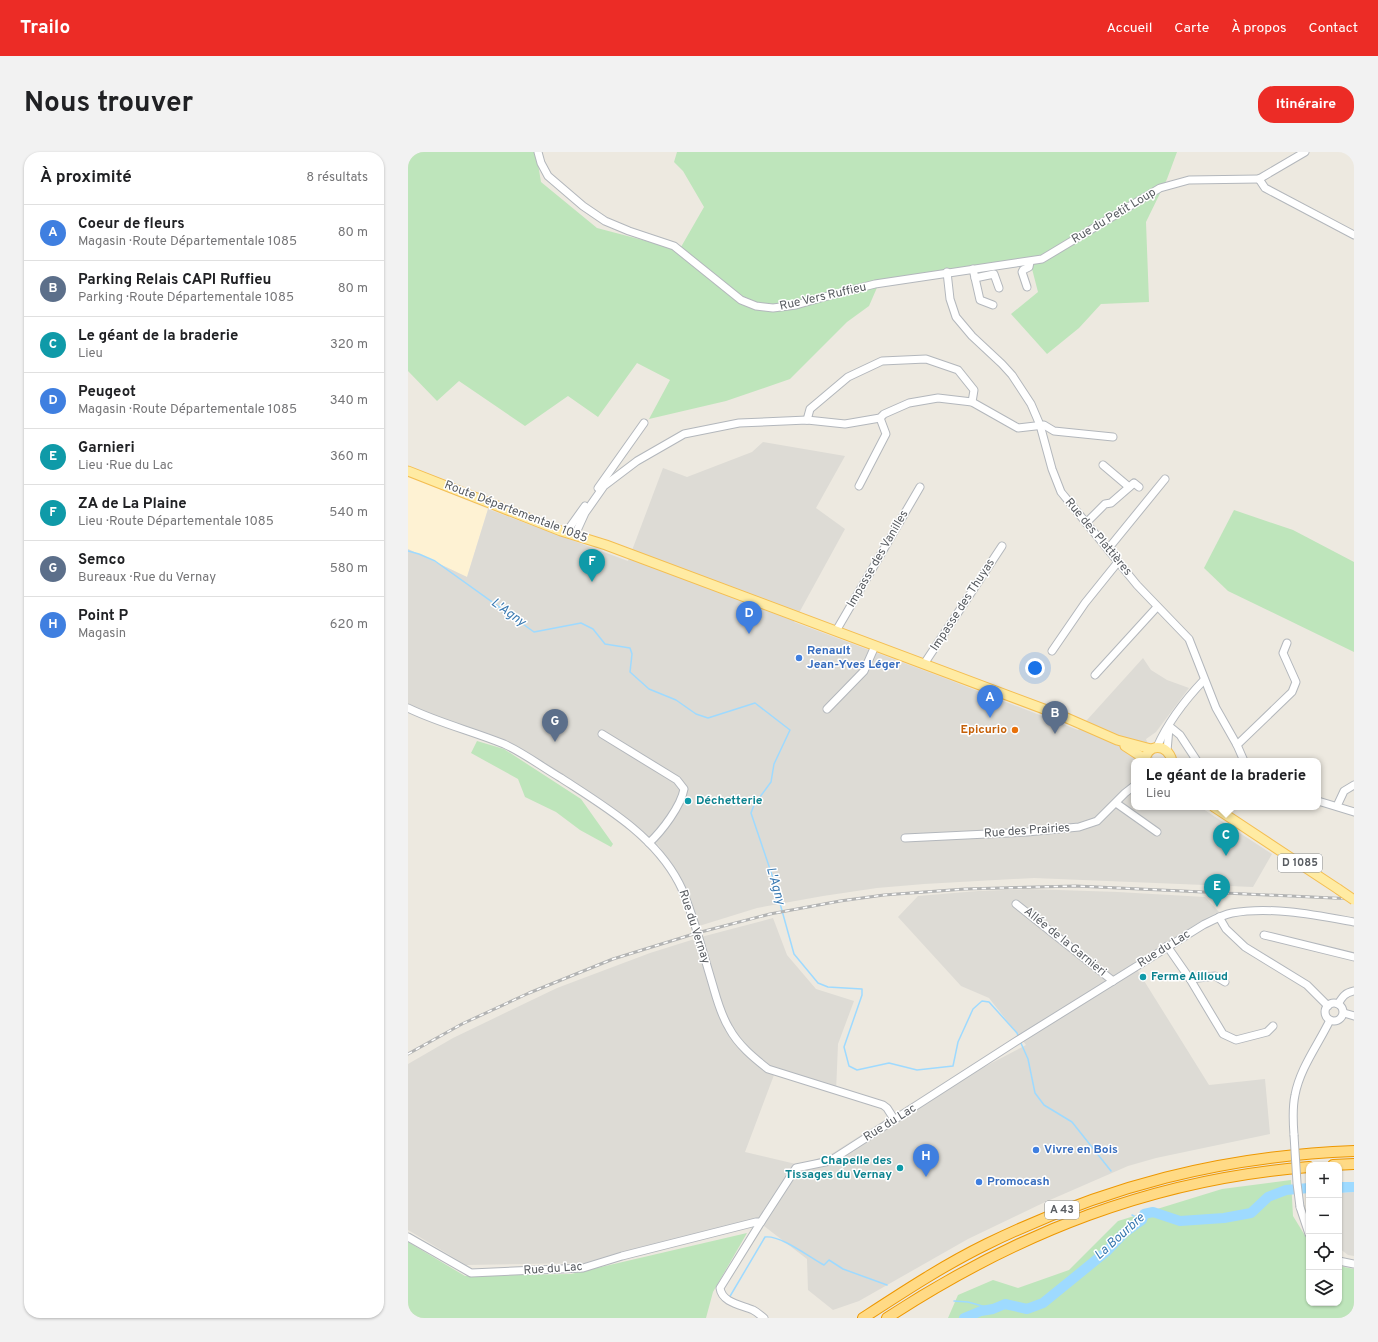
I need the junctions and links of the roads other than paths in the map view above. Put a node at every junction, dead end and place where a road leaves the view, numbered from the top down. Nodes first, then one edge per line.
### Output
1 (538, 152) edge
2 (1305, 152) edge
3 (1259, 179) junction
4 (1354, 235) edge
5 (1030, 262) junction
6 (972, 269) junction
7 (947, 272) junction
8 (975, 278) junction
9 (1027, 287) dead end
10 (999, 288) dead end
11 (993, 305) dead end
12 (972, 402) junction
13 (880, 418) junction
14 (807, 420) junction
15 (644, 423) dead end
16 (1040, 425) junction
17 (1112, 437) dead end
18 (1103, 465) dead end
19 (408, 471) edge
20 (1165, 479) dead end
21 (859, 486) dead end
22 (920, 487) dead end
23 (1129, 487) junction
24 (1139, 487) dead end
25 (1086, 523) junction
26 (572, 534) junction
27 (1002, 546) dead end
28 (1108, 549) junction
29 (1118, 562) junction
30 (1157, 607) junction
31 (836, 631) junction
32 (1287, 643) dead end
33 (876, 646) junction
34 (1052, 651) dead end
35 (924, 664) junction
36 (1094, 675) dead end
37 (1204, 680) junction
38 (408, 708) edge
39 (827, 709) dead end
40 (1169, 726) junction
41 (602, 734) dead end
42 (1117, 740) junction
43 (1237, 745) junction
44 (1154, 748) junction
45 (1167, 751) junction
46 (1142, 758) edge
47 (1146, 758) edge
48 (1171, 758) edge
49 (1195, 758) edge
50 (1243, 758) edge
51 (1354, 785) edge
52 (1131, 788) edge
53 (1321, 802) edge
54 (1116, 803) junction
55 (1337, 806) junction
56 (1219, 810) edge
57 (1354, 812) edge
58 (1157, 832) dead end
59 (905, 838) dead end
60 (649, 843) junction
61 (1354, 900) edge
62 (1016, 904) dead end
63 (1219, 917) junction
64 (1354, 917) edge
65 (1344, 920) junction
66 (1354, 922) edge
67 (1264, 935) dead end
68 (1168, 946) junction
69 (1354, 957) edge
70 (1190, 979) junction
71 (1113, 981) junction
72 (1225, 982) dead end
73 (1354, 991) edge
74 (1338, 1004) junction
75 (1328, 1006) junction
76 (1344, 1013) junction
77 (1354, 1016) edge
78 (1330, 1020) junction
79 (1273, 1026) dead end
80 (894, 1119) junction
81 (1354, 1151) edge
82 (1354, 1164) edge
83 (1342, 1165) edge
84 (1306, 1167) edge
85 (761, 1222) junction
86 (1306, 1225) edge
87 (408, 1237) edge
88 (1342, 1262) edge
89 (1354, 1264) edge
90 (764, 1318) edge
91 (862, 1318) edge
92 (887, 1318) edge

1 - 7 street, Rue Vers Ruffieu
2 - 3 street
3 - 4 street
3 - 5 street, Rue du Petit Loup
5 - 6 street, Rue du Petit Loup
5 - 9 street
6 - 7 street, Rue Vers Ruffieu
6 - 8 street
7 - 16 street, Rue des Plattières
8 - 10 street
8 - 11 street
12 - 13 street
12 - 14 street
12 - 16 street
13 - 14 street
13 - 21 street
14 - 26 street
15 - 26 street
16 - 17 street
16 - 25 street, Rue des Plattières
18 - 23 street
19 - 26 main road, Route Départementale 1085
20 - 28 street
22 - 31 street, Impasse des Vanilles
23 - 24 street
23 - 25 street
25 - 28 street, Rue des Plattières
26 - 31 main road, Route Départementale 1085
27 - 35 street, Impasse des Thuyas
28 - 29 street, Rue des Plattières
29 - 30 street, Rue des Plattières
29 - 34 street
30 - 36 street
30 - 37 street, Rue des Plattières
31 - 33 main road, Route Départementale 1085
32 - 43 street
33 - 35 main road, Route Départementale 1085
33 - 39 street
35 - 42 main road, Route Départementale 1085
37 - 40 street
37 - 43 street, Rue des Plattières
38 - 60 street, Rue du Vernay
40 - 44 street
40 - 45 street
40 - 49 street
41 - 60 street
42 - 44 main road
42 - 46 main road
43 - 50 street, Rue des Plattières
44 - 45 main road
44 - 47 main road
45 - 48 main road
51 - 55 street
52 - 54 street, Rue des Prairies
53 - 55 street
54 - 58 street
54 - 59 street, Rue des Prairies
55 - 57 street
56 - 61 main road, D 1085, bridge
60 - 80 street, Rue du Vernay
62 - 71 street, Allée de la Garnieri
63 - 65 street, Rue du Lac
63 - 68 street, Rue du Lac
63 - 75 street
64 - 65 street, Rue du Lac
65 - 66 street, Rue du Lac
67 - 69 street
68 - 70 street
68 - 71 street, Rue du Lac
70 - 72 street
70 - 79 street
71 - 80 street, Rue du Lac
73 - 74 street
74 - 75 street
74 - 76 street
75 - 78 street
76 - 77 street
76 - 78 street
78 - 86 street, bridge
80 - 85 street, Rue du Lac
81 - 91 highway, A 43
82 - 83 highway
84 - 92 highway, A 43
85 - 87 street, Rue du Lac
85 - 90 street
88 - 89 street

